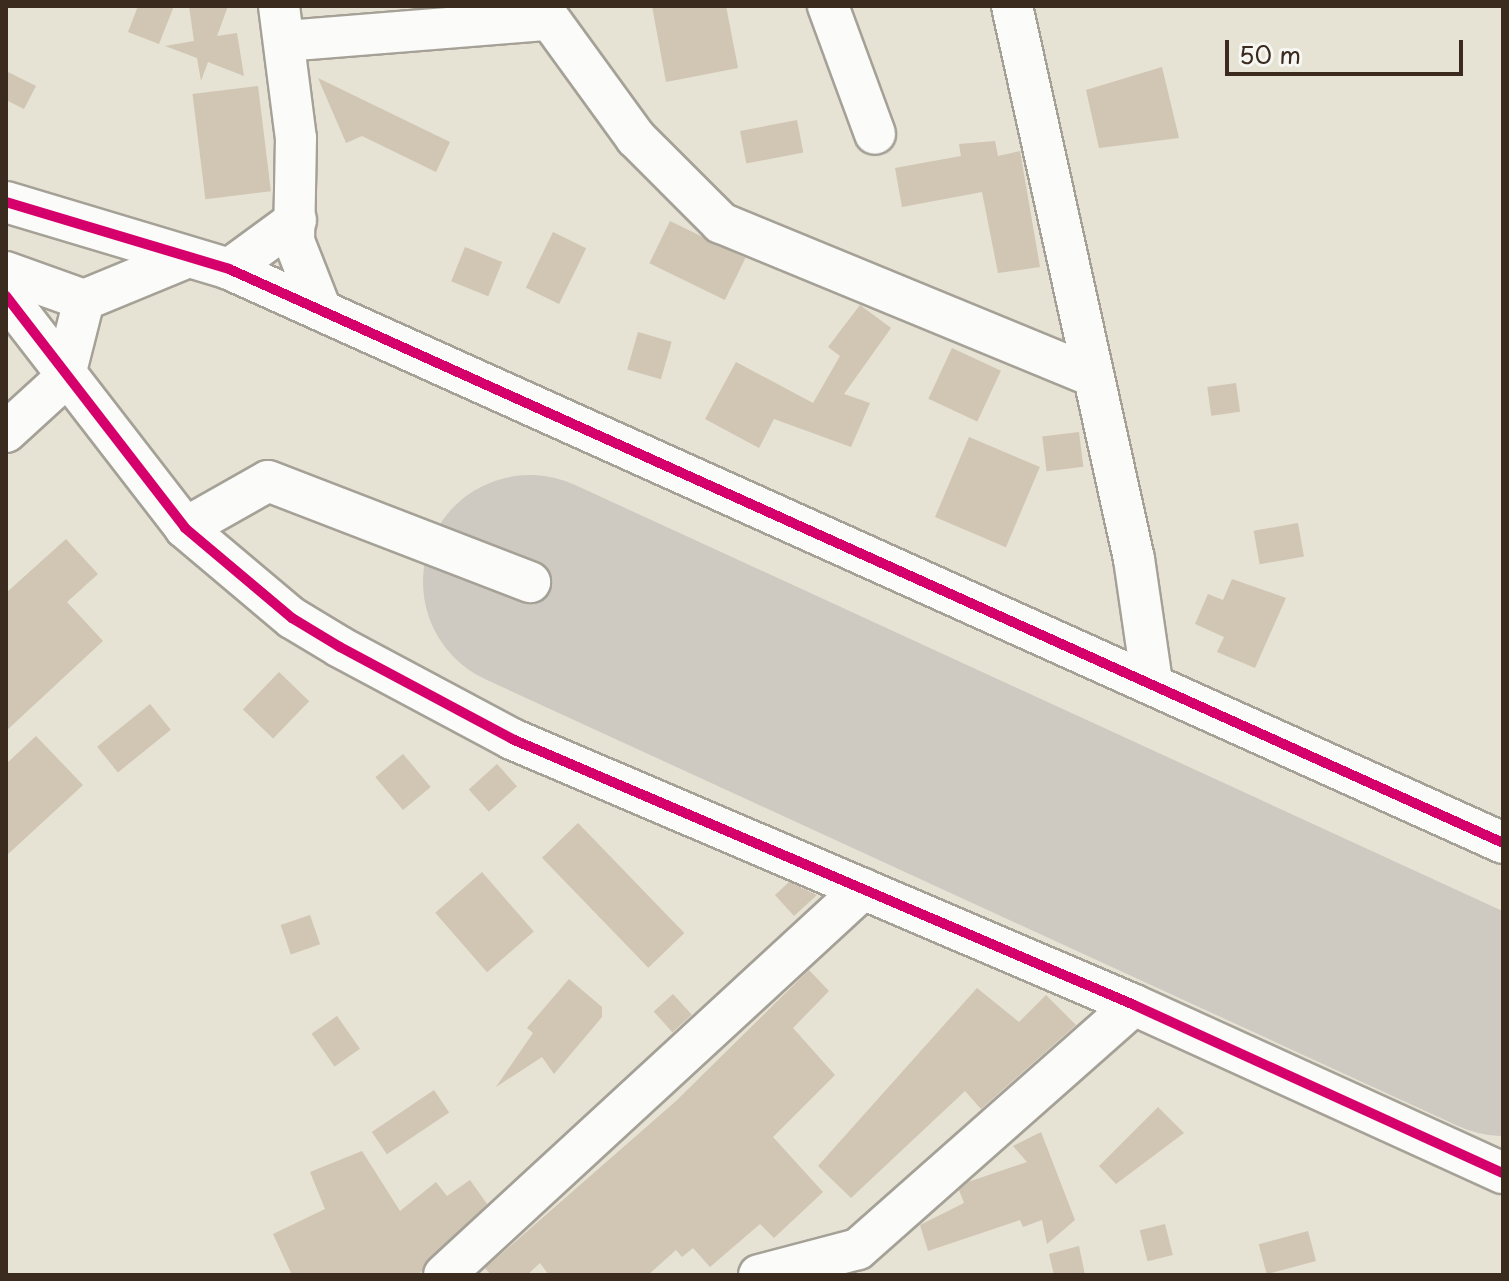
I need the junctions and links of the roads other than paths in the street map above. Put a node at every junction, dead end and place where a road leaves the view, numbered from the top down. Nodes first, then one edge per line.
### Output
1 (828, 6) edge
2 (1012, 6) edge
3 (543, 13) edge
4 (282, 24) edge
5 (875, 134) dead end
6 (6, 202) edge
7 (296, 220) junction
8 (181, 260) junction
9 (229, 269) junction
10 (6, 272) edge
11 (6, 296) edge
12 (84, 300) junction
13 (321, 310) junction
14 (1093, 376) junction
15 (64, 379) junction
16 (6, 432) edge
17 (185, 528) junction
18 (530, 582) dead end
19 (1152, 683) junction
20 (1503, 843) edge
21 (863, 889) junction
22 (1134, 1005) junction
23 (1503, 1173) edge
24 (444, 1275) edge
25 (759, 1275) edge

1 - 5 street
2 - 14 street
3 - 4 street
3 - 14 street
4 - 7 street
6 - 8 street
7 - 9 street
7 - 13 street
8 - 9 street
8 - 12 street
9 - 13 street
10 - 12 street
11 - 15 street
12 - 15 street
13 - 19 street
14 - 19 street
15 - 16 street
15 - 17 street
17 - 18 street
17 - 21 street
19 - 20 street
21 - 22 street
21 - 24 street
22 - 23 street
22 - 25 street

